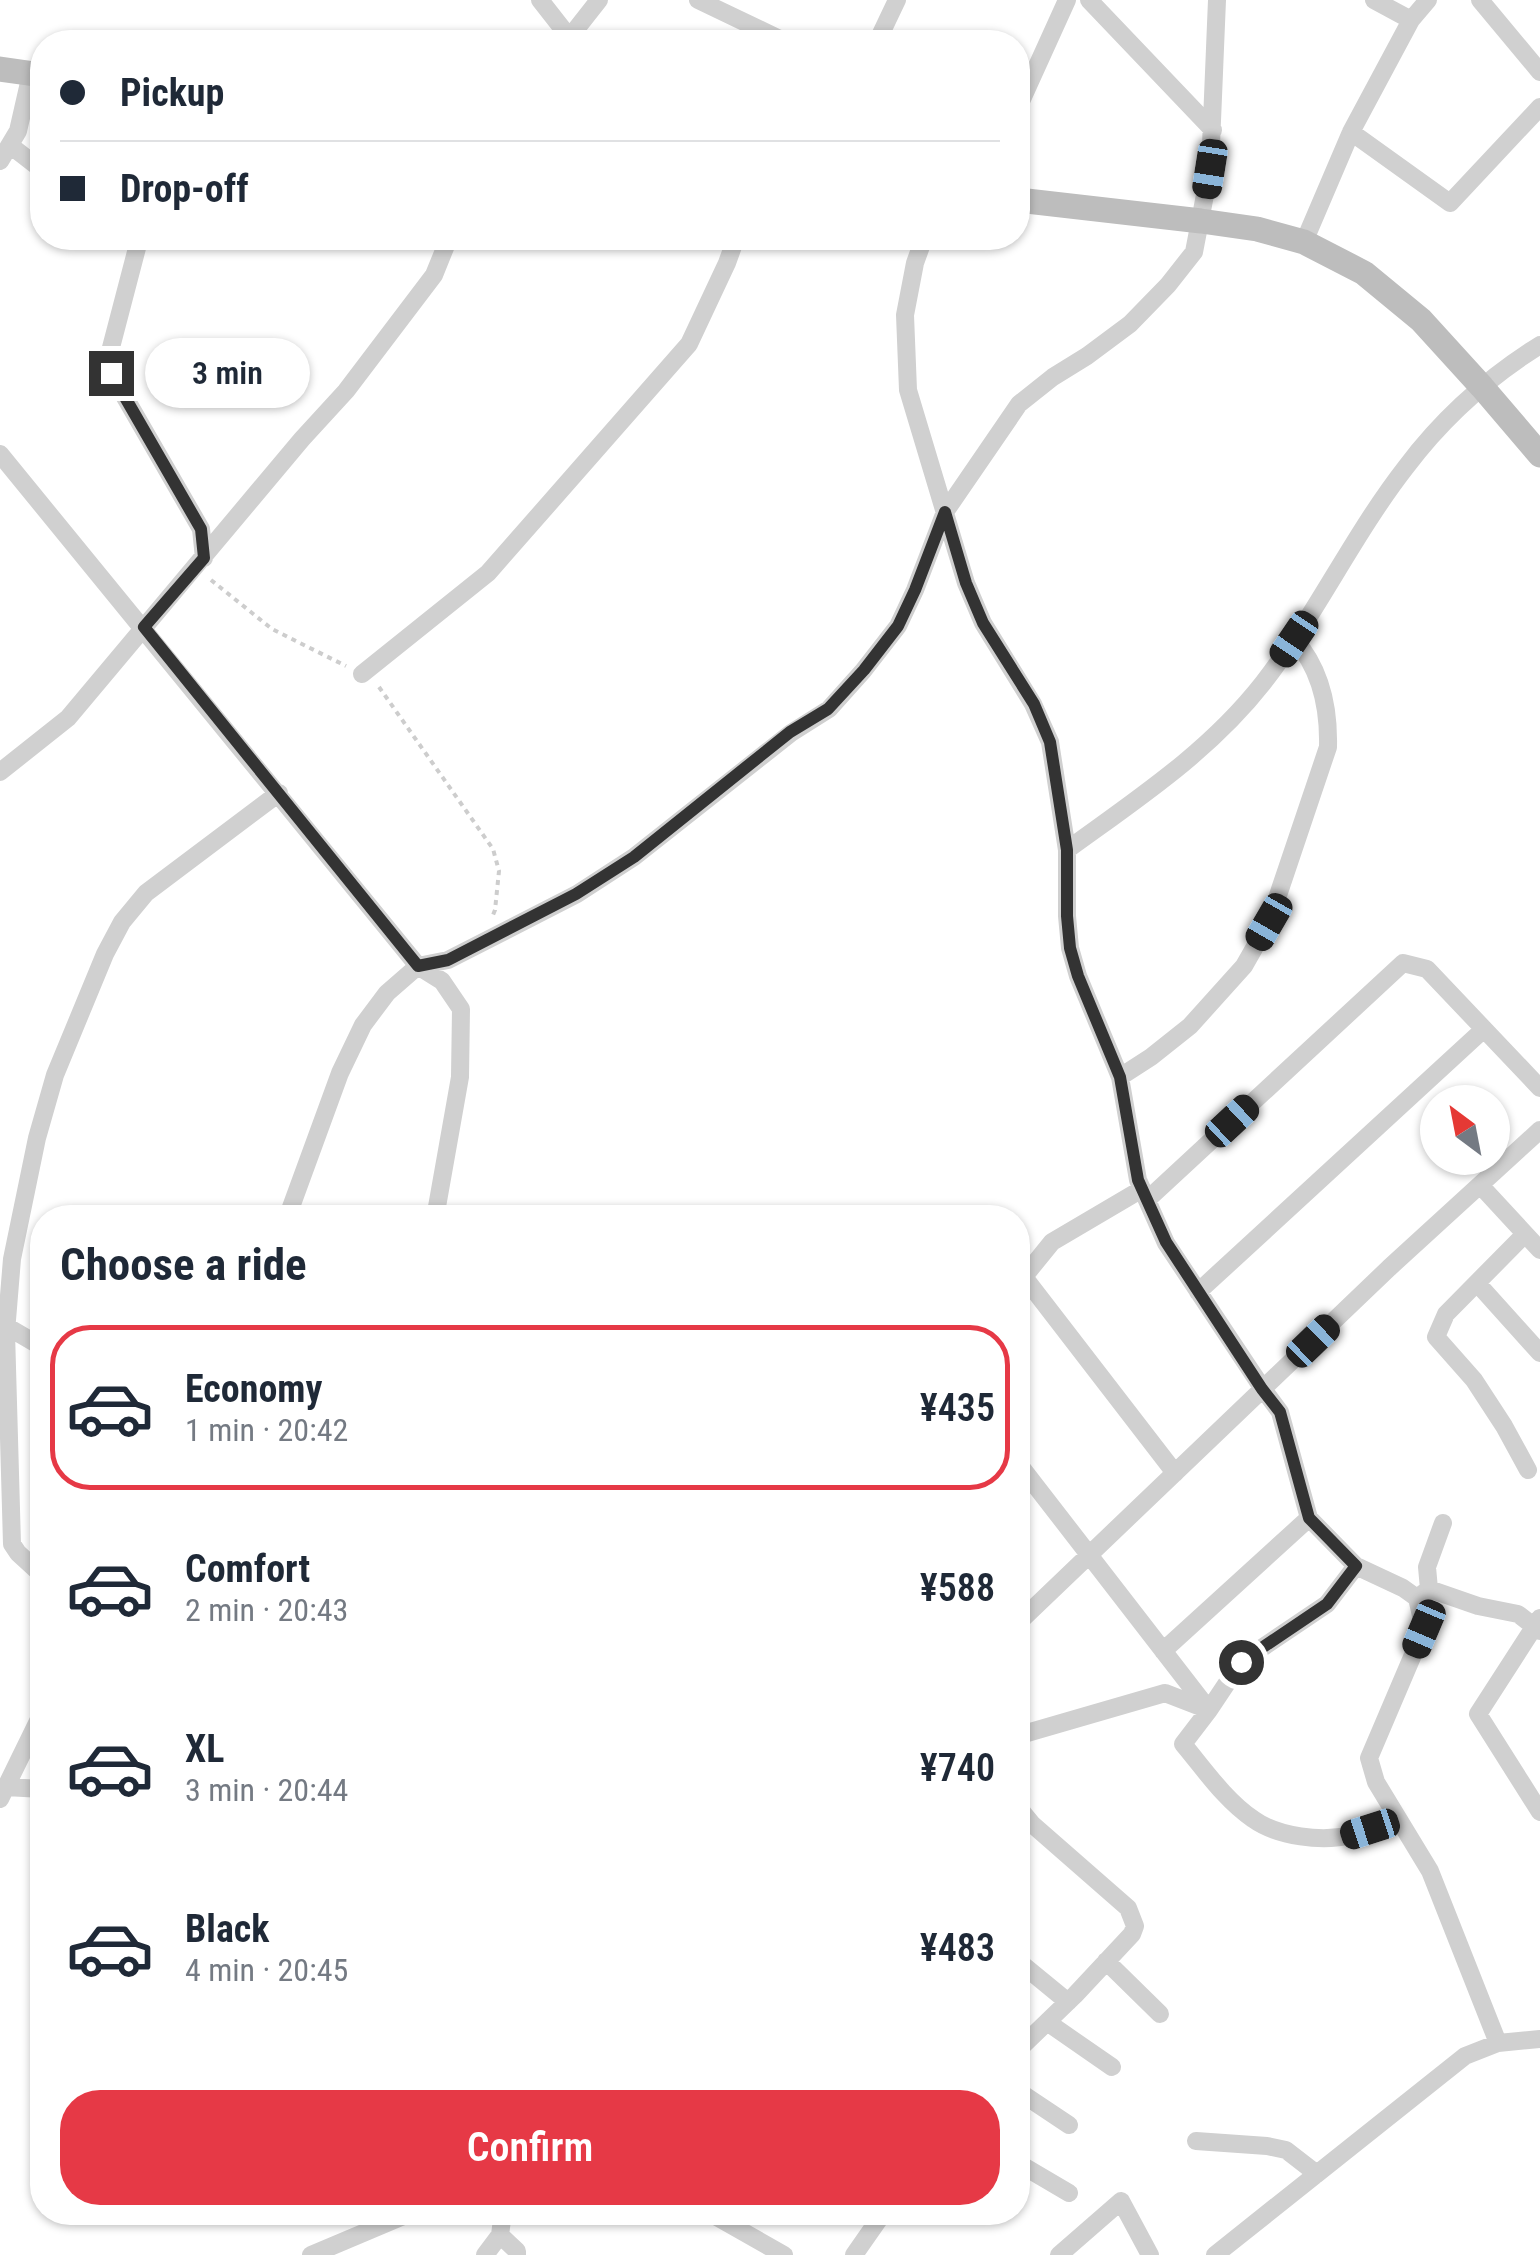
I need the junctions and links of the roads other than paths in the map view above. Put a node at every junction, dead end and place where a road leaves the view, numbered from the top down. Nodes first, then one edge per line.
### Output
1 (540, 0) edge
2 (598, 0) edge
3 (698, 0) edge
4 (897, 0) edge
5 (1068, 0) edge
6 (1090, 0) edge
7 (1217, 0) edge
8 (1374, 0) edge
9 (1428, 0) edge
10 (1480, 0) edge
11 (1411, 20) junction
12 (561, 30) edge
13 (576, 30) edge
14 (761, 30) edge
15 (883, 30) edge
16 (1538, 66) edge
17 (0, 70) edge
18 (30, 74) edge
19 (1030, 82) edge
20 (30, 94) edge
21 (1540, 107) edge
22 (1213, 130) junction
23 (1352, 132) junction
24 (6, 154) edge
25 (30, 165) edge
26 (1030, 201) edge
27 (1201, 220) junction
28 (1304, 242) junction
29 (136, 250) edge
30 (444, 250) edge
31 (731, 250) edge
32 (920, 250) edge
33 (1540, 345) edge
34 (1482, 386) junction
35 (0, 454) edge
36 (1540, 456) edge
37 (945, 512) junction
38 (200, 562) junction
39 (144, 627) junction
40 (1294, 639) junction
41 (362, 674) road end
42 (0, 772) edge
43 (278, 793) junction
44 (1067, 850) junction
45 (418, 966) junction
46 (1484, 1029) junction
47 (1120, 1077) junction
48 (1540, 1088) edge
49 (1540, 1130) edge
50 (1480, 1184) junction
51 (1145, 1194) junction
52 (291, 1205) edge
53 (436, 1205) edge
54 (1526, 1234) junction
55 (1540, 1250) edge
56 (1030, 1270) edge
57 (1477, 1283) junction
58 (1030, 1292) edge
59 (1198, 1292) junction
60 (6, 1326) junction
61 (30, 1340) edge
62 (1540, 1352) edge
63 (1262, 1389) junction
64 (1528, 1470) dead end
65 (1175, 1472) junction
66 (1030, 1478) edge
67 (1309, 1518) junction
68 (1442, 1522) dead end
69 (1089, 1555) junction
70 (30, 1564) edge
71 (1356, 1566) junction
72 (1423, 1593) junction
73 (1030, 1612) edge
74 (1538, 1625) edge
75 (1163, 1650) junction
76 (1209, 1710) junction
77 (1030, 1732) edge
78 (30, 1738) edge
79 (1535, 1788) edge
80 (30, 1790) edge
81 (3, 1793) edge
82 (1540, 1812) edge
83 (1395, 1814) junction
84 (1030, 1822) edge
85 (1106, 1961) junction
86 (1030, 1971) edge
87 (1068, 2002) junction
88 (1160, 2014) dead end
89 (1047, 2022) junction
90 (1540, 2024) edge
91 (1030, 2038) edge
92 (1533, 2040) edge
93 (1498, 2043) junction
94 (1112, 2067) dead end
95 (1030, 2099) edge
96 (1069, 2125) dead end
97 (1196, 2141) dead end
98 (1030, 2170) edge
99 (1317, 2174) junction
100 (1068, 2193) dead end
101 (382, 2225) edge
102 (501, 2225) edge
103 (731, 2225) edge
104 (875, 2225) edge
105 (500, 2235) junction
106 (311, 2255) edge
107 (484, 2255) edge
108 (517, 2255) edge
109 (784, 2255) edge
110 (854, 2255) edge
111 (1059, 2255) edge
112 (1150, 2255) edge
113 (1214, 2255) edge

1 - 12 street
2 - 13 street
3 - 14 street
4 - 15 street
5 - 19 street
6 - 22 street
7 - 22 street
8 - 11 street
9 - 11 street
10 - 16 street
11 - 23 street
17 - 18 street
20 - 24 street
21 - 23 street
22 - 27 street
23 - 28 street
24 - 25 street
26 - 27 street
27 - 28 street
27 - 37 street
28 - 34 street
29 - 38 street
30 - 38 street
31 - 41 street
32 - 37 street
33 - 34 street
34 - 36 street
34 - 40 street
35 - 39 street
37 - 44 street
37 - 45 street
38 - 39 street
39 - 42 street
39 - 43 street
40 - 44 street
40 - 47 street
43 - 45 street
43 - 60 street
44 - 47 street
45 - 52 street
45 - 53 street
46 - 48 street
46 - 51 street
46 - 59 street
47 - 51 street
49 - 50 street
50 - 54 street
50 - 63 street
51 - 56 street
51 - 59 street
54 - 55 street
54 - 57 street
57 - 62 street
57 - 64 street
58 - 65 street
59 - 63 street
60 - 61 street
60 - 70 street
63 - 65 street
63 - 67 street
65 - 69 street
66 - 69 street
67 - 71 street
67 - 75 street
68 - 72 street
69 - 73 street
69 - 75 street
71 - 72 street
71 - 76 street
72 - 74 street
72 - 83 street
74 - 79 street
75 - 76 street
76 - 77 street
76 - 83 street
78 - 81 street
79 - 82 street
80 - 81 street
83 - 93 street
84 - 85 street
85 - 87 street
85 - 88 street
86 - 87 street
87 - 89 street
89 - 91 street
89 - 94 street
90 - 92 street
92 - 93 street
93 - 99 street
95 - 96 street
97 - 99 street
98 - 100 street
99 - 113 street
101 - 106 street
102 - 105 street
103 - 109 street
104 - 110 street
105 - 107 street
105 - 108 street
111 - 112 street

